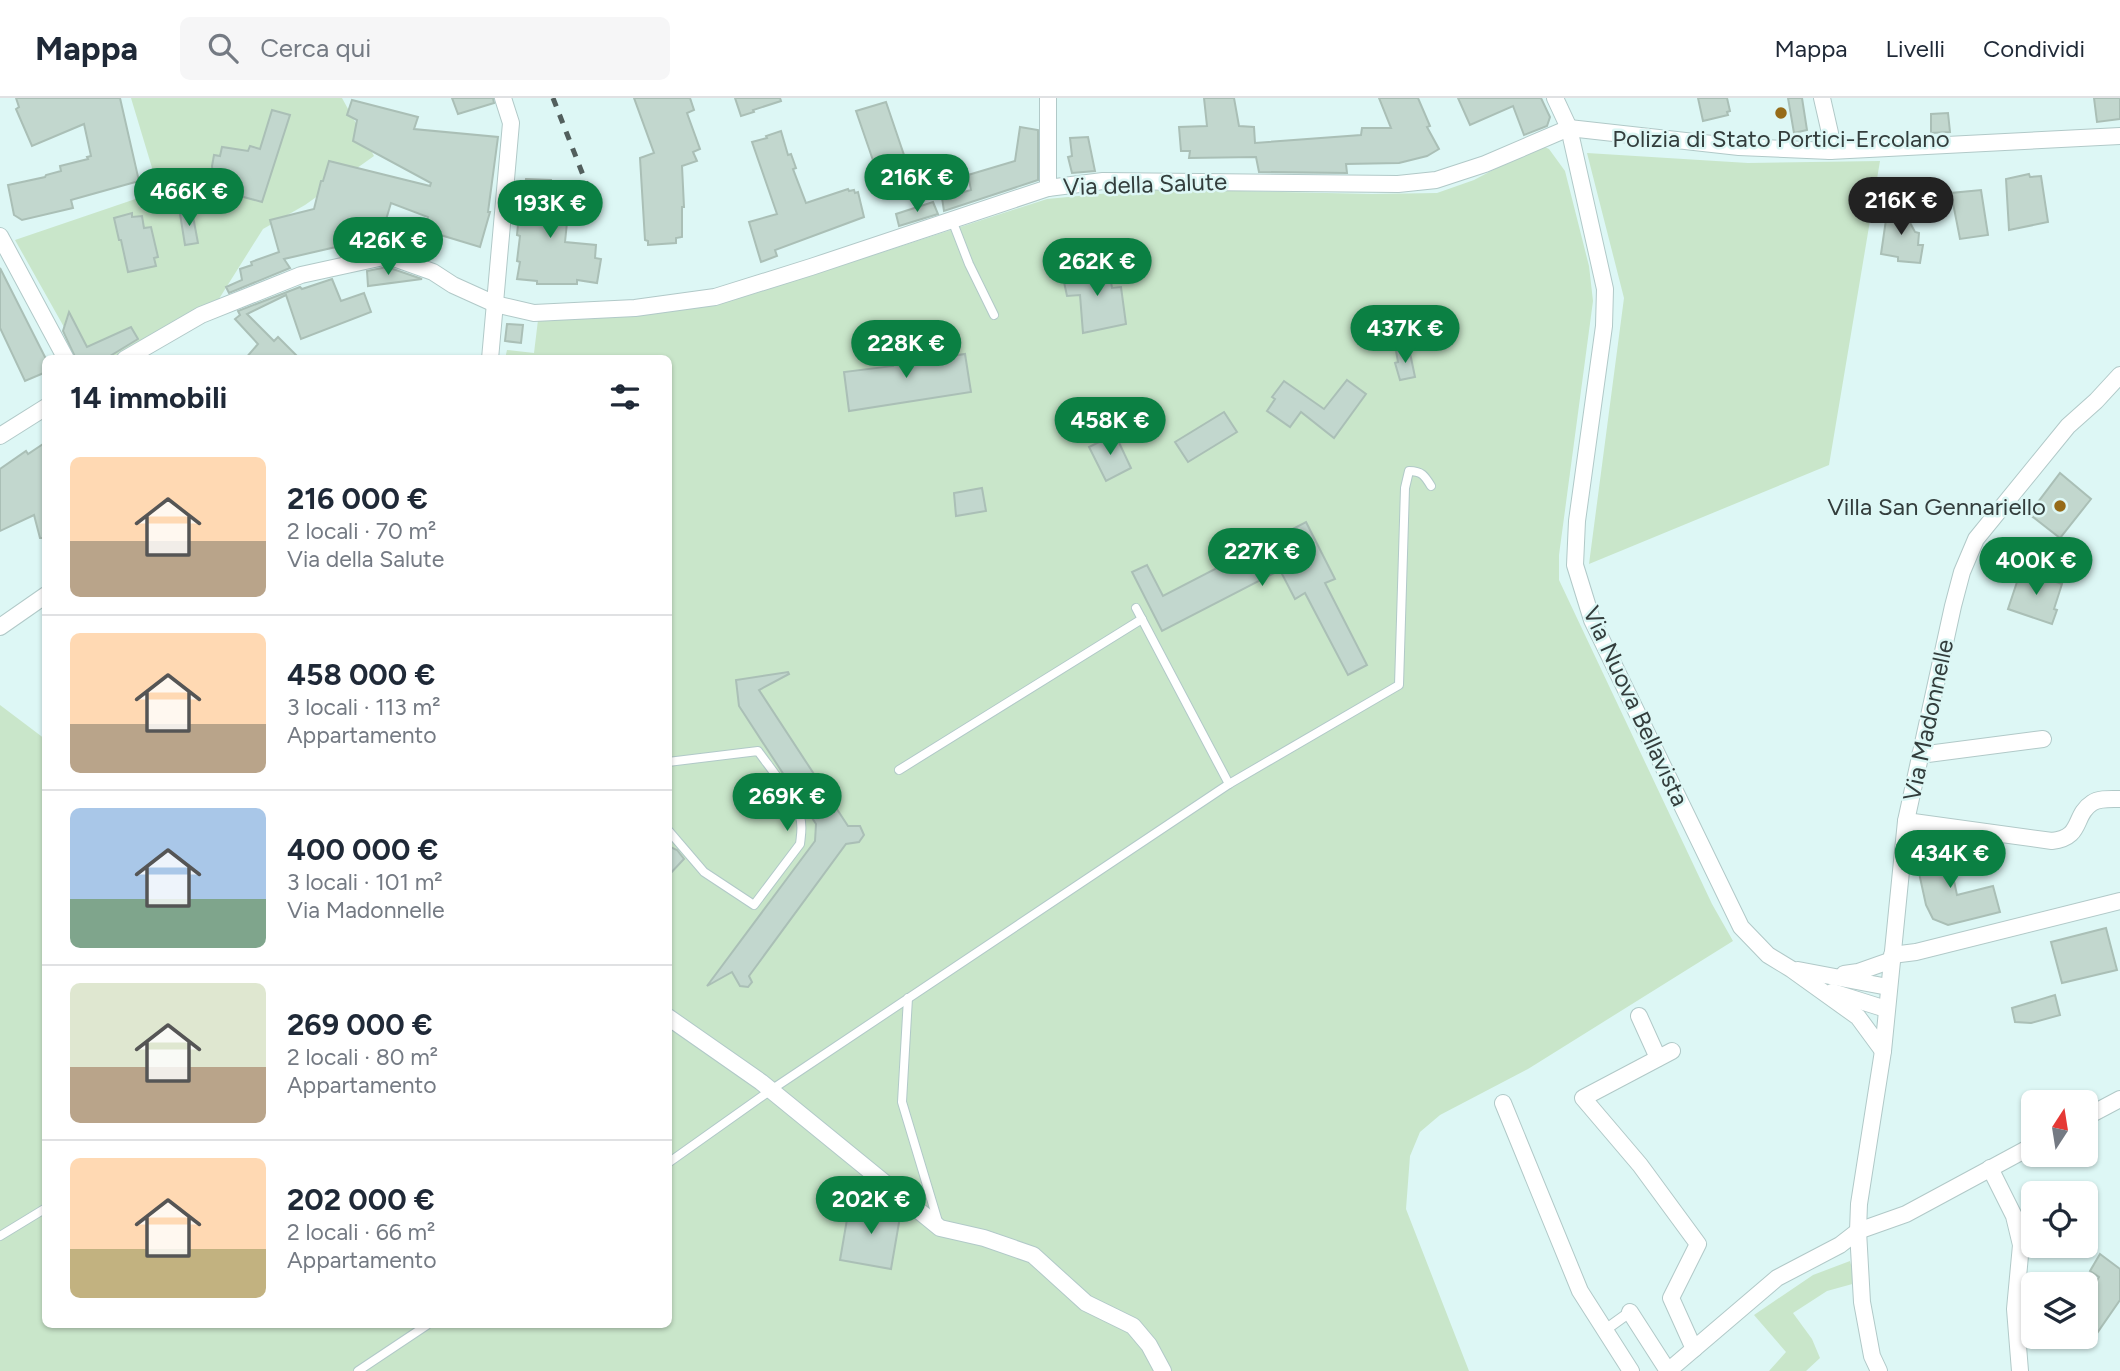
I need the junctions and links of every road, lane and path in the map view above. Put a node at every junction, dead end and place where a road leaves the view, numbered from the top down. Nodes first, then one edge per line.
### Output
1 (503, 98) edge
2 (1048, 98) edge
3 (1555, 98) edge
4 (1822, 98) edge
5 (1569, 128) junction
6 (2120, 136) edge
7 (1830, 151) junction
8 (1048, 188) junction
9 (952, 220) junction
10 (0, 236) edge
11 (495, 304) junction
12 (994, 315) dead end
13 (64, 355) edge
14 (136, 355) edge
15 (490, 355) edge
16 (2120, 375) edge
17 (42, 409) edge
18 (1, 434) edge
19 (1431, 486) dead end
20 (42, 598) edge
21 (1136, 608) dead end
22 (1142, 619) junction
23 (0, 627) edge
24 (2043, 739) dead end
25 (1920, 755) junction
26 (672, 762) edge
27 (899, 770) dead end
28 (1229, 784) junction
29 (2120, 799) edge
30 (1906, 821) junction
31 (672, 835) edge
32 (2120, 901) edge
33 (1892, 958) junction
34 (1822, 982) junction
35 (1888, 987) junction
36 (908, 998) junction
37 (1886, 1009) junction
38 (1639, 1016) dead end
39 (672, 1020) edge
40 (1883, 1051) junction
41 (771, 1090) junction
42 (2120, 1099) edge
43 (1503, 1103) dead end
44 (2098, 1111) edge
45 (2021, 1152) edge
46 (672, 1160) edge
47 (1990, 1168) junction
48 (42, 1210) edge
49 (940, 1228) junction
50 (1858, 1231) junction
51 (0, 1236) edge
52 (1630, 1312) joint
53 (422, 1328) edge
54 (1605, 1330) junction
55 (1694, 1349) junction
56 (358, 1371) edge
57 (1163, 1371) edge
58 (1630, 1371) edge
59 (1668, 1371) edge
60 (1879, 1371) edge
61 (2020, 1371) edge

1 - 11 street
2 - 8 street
3 - 5 street, Via Nuova Bellavista
4 - 7 street
5 - 7 street, Via della Salute
5 - 8 street, Via della Salute
5 - 34 street, Via Nuova Bellavista
6 - 7 street, Via della Salute
8 - 9 street, Via della Salute
9 - 11 street, Via della Salute
9 - 12 lane
10 - 13 street
11 - 14 street, Via della Salute
11 - 15 street
16 - 25 street, Via Madonnelle
17 - 18 street
19 - 28 lane
20 - 23 street
21 - 22 lane
22 - 27 lane
22 - 28 lane
24 - 25 street
25 - 30 street, Via Madonnelle
26 - 31 lane
28 - 36 lane
29 - 30 street
30 - 33 street, Via Madonnelle
32 - 33 street
33 - 34 street
33 - 35 street, Via Madonnelle
34 - 35 street
34 - 37 street
34 - 40 street
35 - 37 street, Via Madonnelle
36 - 41 lane
36 - 49 lane
37 - 40 street, Via Madonnelle
38 - 55 street
39 - 41 street
40 - 50 street, Via Madonnelle
41 - 46 lane
41 - 49 street
42 - 44 street
43 - 54 street
45 - 47 street
47 - 50 street
47 - 61 street
48 - 51 lane
49 - 57 street
50 - 55 street
50 - 60 street, Via Madonnelle
52 - 54 street
52 - 59 street
53 - 56 lane
54 - 58 street
55 - 59 street

